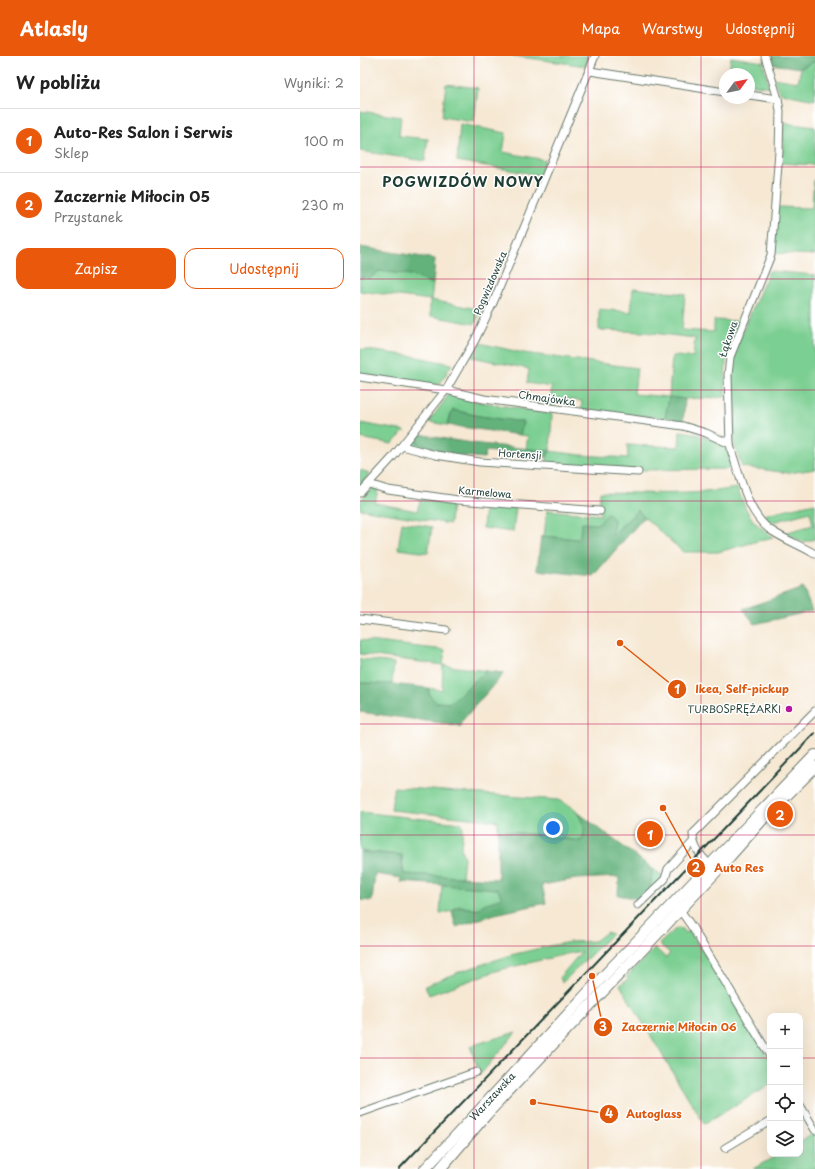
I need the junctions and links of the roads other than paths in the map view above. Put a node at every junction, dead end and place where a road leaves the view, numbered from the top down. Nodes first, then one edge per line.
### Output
1 (595, 56) edge
2 (765, 56) edge
3 (590, 71) junction
4 (719, 91) edge
5 (755, 96) edge
6 (778, 98) junction
7 (360, 377) edge
8 (446, 390) junction
9 (730, 444) junction
10 (402, 446) junction
11 (638, 472) dead end
12 (368, 484) junction
13 (360, 493) edge
14 (600, 511) dead end
15 (815, 554) edge
16 (360, 619) edge
17 (446, 630) dead end
18 (815, 711) edge
19 (814, 762) edge
20 (693, 842) junction
21 (709, 864) junction
22 (674, 902) junction
23 (638, 905) dead end
24 (680, 910) junction
25 (767, 1051) edge
26 (476, 1072) dead end
27 (803, 1110) edge
28 (360, 1113) edge
29 (767, 1123) edge
30 (815, 1130) edge
31 (725, 1148) dead end
32 (425, 1169) edge
33 (440, 1169) edge

1 - 3 street, Pogwizdowska
2 - 6 street, Łąkowa
3 - 4 street
3 - 8 street, Pogwizdowska
5 - 6 street
6 - 9 street, Łąkowa
7 - 8 street, Chmajówka
8 - 9 street, Chmajówka
8 - 10 street, Pogwizdowska
9 - 15 street, Łąkowa
10 - 11 street, Hortensji
10 - 12 street, Pogwizdowska
12 - 13 street, Pogwizdowska
12 - 14 street, Karmelowa
16 - 17 street
18 - 20 street
19 - 21 main road, Warszawska
19 - 24 main road, Warszawska
20 - 21 street
20 - 23 street
21 - 22 main road, Warszawska
22 - 24 street
22 - 32 main road, Warszawska
24 - 25 street
24 - 33 main road, Warszawska
26 - 28 street
27 - 30 street
29 - 31 street

